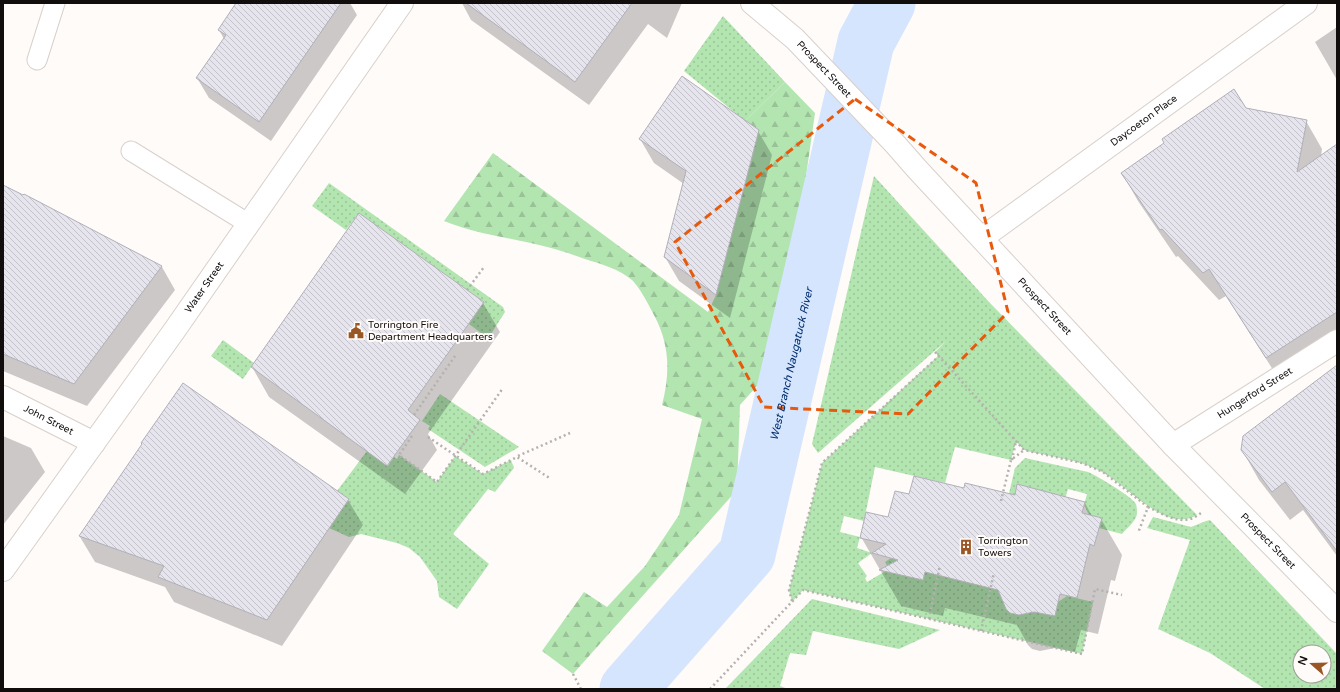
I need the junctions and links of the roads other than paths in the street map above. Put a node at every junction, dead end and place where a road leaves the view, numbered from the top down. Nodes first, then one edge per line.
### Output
1 (55, 3) edge
2 (402, 3) edge
3 (752, 3) edge
4 (1306, 3) edge
5 (37, 60) dead end
6 (131, 151) dead end
7 (249, 224) junction
8 (982, 238) junction
9 (1337, 341) edge
10 (3, 397) edge
11 (94, 443) junction
12 (1173, 445) junction
13 (3, 570) edge
14 (1337, 612) edge

1 - 5 lane
2 - 7 main road, Water Street
3 - 8 main road, Prospect Street
4 - 8 main road, Daycoeton Place
6 - 7 lane
7 - 11 main road, Water Street
8 - 12 main road, Prospect Street
9 - 12 main road, Hungerford Street
10 - 11 main road, John Street
11 - 13 main road, Water Street
12 - 14 main road, Prospect Street

